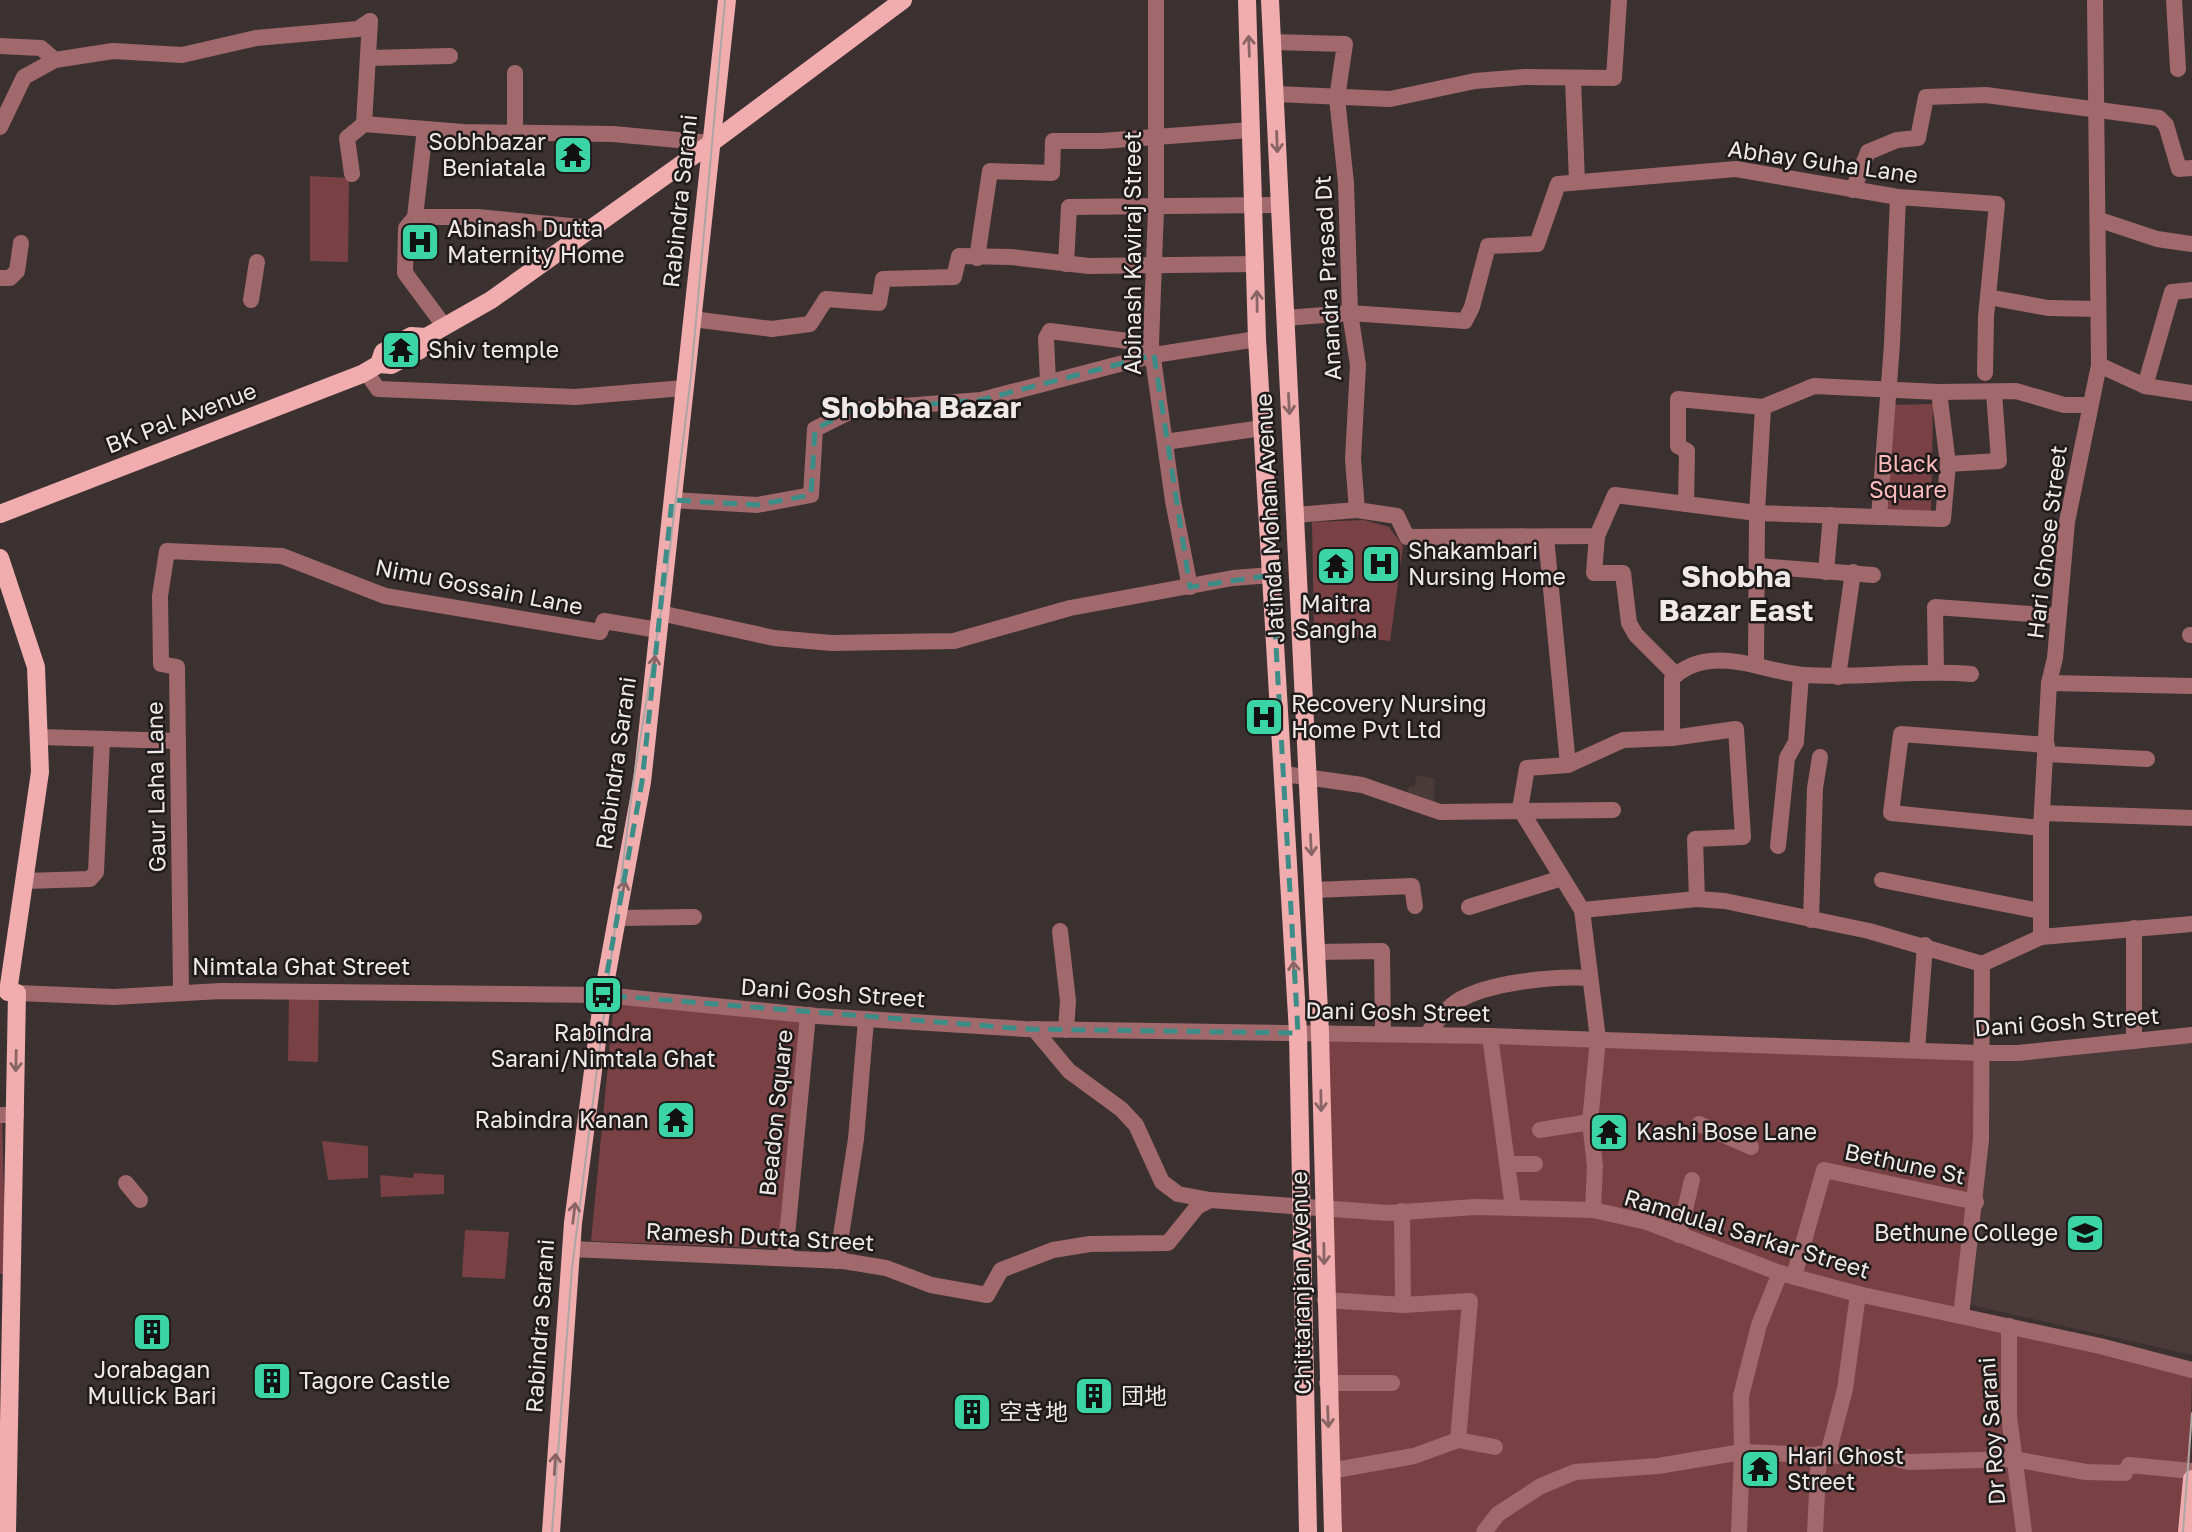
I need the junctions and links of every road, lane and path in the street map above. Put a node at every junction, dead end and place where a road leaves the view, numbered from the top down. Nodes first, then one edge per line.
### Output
1 (727, 0) edge
2 (903, 0) edge
3 (1156, 0) edge
4 (1247, 0) edge
5 (1270, 0) edge
6 (1619, 0) edge
7 (2095, 0) edge
8 (2174, 0) edge
9 (1272, 42) junction
10 (0, 46) edge
11 (450, 56) dead end
12 (368, 58) junction
13 (55, 60) junction
14 (2178, 69) dead end
15 (515, 73) dead end
16 (1573, 79) junction
17 (1275, 94) junction
18 (1337, 98) junction
19 (2096, 111) junction
20 (364, 124) junction
21 (0, 127) edge
22 (425, 129) junction
23 (1251, 130) junction
24 (516, 132) junction
25 (1155, 136) junction
26 (710, 143) junction
27 (2192, 168) edge
28 (352, 174) dead end
29 (1577, 182) junction
30 (1853, 190) junction
31 (1898, 197) junction
32 (1279, 205) junction
33 (1254, 207) junction
34 (1156, 209) junction
35 (415, 217) junction
36 (2100, 220) junction
37 (592, 228) junction
38 (21, 243) dead end
39 (2192, 244) edge
40 (977, 258) junction
41 (257, 262) dead end
42 (1066, 264) junction
43 (1256, 264) junction
44 (1153, 267) junction
45 (0, 278) edge
46 (2192, 290) edge
47 (1989, 298) junction
48 (251, 300) dead end
49 (2098, 309) junction
50 (1350, 313) junction
51 (1285, 318) junction
52 (692, 319) junction
53 (445, 327) junction
54 (1258, 339) junction
55 (1153, 349) junction
56 (2099, 365) junction
57 (372, 368) junction
58 (1985, 373) dead end
59 (1048, 382) junction
60 (2145, 386) junction
61 (684, 388) junction
62 (1888, 390) junction
63 (1939, 392) junction
64 (1994, 392) junction
65 (2192, 393) edge
66 (2089, 405) junction
67 (1763, 407) junction
68 (1262, 428) junction
69 (1165, 442) junction
70 (1948, 464) junction
71 (672, 500) junction
72 (1686, 504) junction
73 (1357, 510) junction
74 (1757, 513) junction
75 (0, 514) edge
76 (1294, 515) junction
77 (1831, 515) junction
78 (1879, 517) junction
79 (1597, 536) junction
80 (1546, 537) junction
81 (0, 558) edge
82 (1758, 566) junction
83 (1826, 572) junction
84 (1853, 572) junction
85 (1272, 575) junction
86 (1873, 575) dead end
87 (1190, 587) junction
88 (160, 596) joint
89 (2058, 616) junction
90 (659, 621) junction
91 (1756, 663) junction
92 (1936, 671) junction
93 (1971, 674) dead end
94 (1676, 675) junction
95 (1801, 675) junction
96 (1838, 677) junction
97 (2049, 683) junction
98 (2192, 686) edge
99 (39, 737) junction
100 (1672, 738) junction
101 (102, 740) junction
102 (178, 741) junction
103 (2046, 749) junction
104 (1820, 757) dead end
105 (2147, 759) dead end
106 (1568, 765) junction
107 (1284, 774) junction
108 (1308, 777) junction
109 (1520, 809) junction
110 (1613, 810) dead end
111 (2192, 818) edge
112 (2041, 821) junction
113 (1778, 846) dead end
114 (1562, 878) junction
115 (1882, 880) dead end
116 (24, 881) junction
117 (1313, 890) junction
118 (1697, 899) junction
119 (1415, 906) dead end
120 (1469, 907) dead end
121 (1582, 910) junction
122 (2040, 911) junction
123 (694, 917) dead end
124 (618, 918) junction
125 (1811, 920) junction
126 (2192, 925) edge
127 (2134, 929) junction
128 (1060, 931) dead end
129 (2041, 937) junction
130 (1925, 945) junction
131 (1317, 952) junction
132 (1982, 964) junction
133 (1590, 978) junction
134 (181, 991) junction
135 (8, 993) edge
136 (603, 995) junction
137 (808, 1015) junction
138 (866, 1020) junction
139 (1034, 1029) junction
140 (1066, 1030) junction
141 (1298, 1033) junction
142 (1320, 1033) junction
143 (1383, 1034) junction
144 (1426, 1035) junction
145 (2192, 1035) edge
146 (1490, 1036) junction
147 (1598, 1039) junction
148 (2134, 1041) junction
149 (1917, 1050) junction
150 (1983, 1053) junction
151 (8, 1115) edge
152 (1590, 1122) junction
153 (1699, 1124) dead end
154 (1540, 1130) dead end
155 (1751, 1146) dead end
156 (1508, 1164) junction
157 (1535, 1164) dead end
158 (1692, 1180) dead end
159 (1210, 1200) junction
160 (1976, 1202) junction
161 (1300, 1207) junction
162 (1513, 1208) junction
163 (1324, 1209) junction
164 (1593, 1210) junction
165 (1402, 1211) junction
166 (1679, 1235) junction
167 (571, 1249) junction
168 (785, 1257) junction
169 (837, 1261) junction
170 (1787, 1275) junction
171 (6, 1279) edge
172 (1858, 1294) junction
173 (1325, 1300) junction
174 (1403, 1306) junction
175 (1961, 1316) junction
176 (2009, 1325) junction
177 (2192, 1370) edge
178 (1327, 1383) junction
179 (1392, 1383) dead end
180 (3, 1430) edge
181 (1458, 1440) junction
182 (1495, 1447) dead end
183 (1742, 1452) junction
184 (1823, 1454) junction
185 (2013, 1459) junction
186 (1330, 1471) junction
187 (2192, 1471) edge
188 (2192, 1479) edge
189 (7, 1532) edge
190 (551, 1532) edge
191 (1308, 1532) edge
192 (1333, 1532) edge
193 (1484, 1532) edge
194 (1739, 1532) edge
195 (1815, 1532) edge
196 (2024, 1532) edge
197 (2187, 1532) edge

1 - 26 main road, Rabindra Sarani
2 - 26 main road, BK Pal Avenue
3 - 25 street, Abinash Kaviraj Street
23 -> 4 main road
5 - 9 main road, Jatinda Mohan Avenue
6 - 16 street
7 - 19 street, Hari Ghose Street
8 - 14 street
9 - 17 main road, Jatinda Mohan Avenue
9 - 18 street, Anandra Prasad Dt
10 - 13 street
11 - 12 street
12 - 13 street
12 - 20 street
13 - 21 street
15 - 24 street
16 - 18 street
16 - 29 street
17 - 18 street
17 -> 32 main road, Jatinda Mohan Avenue
18 - 50 street, Anandra Prasad Dt
19 - 27 street
19 - 30 street
19 - 36 street, Hari Ghose Street
20 - 22 street
20 - 28 street
22 - 24 street
22 - 35 street
23 - 25 street
23 - 33 main road
24 - 26 street
25 - 34 street, Abinash Kaviraj Street
25 - 40 street
26 - 37 main road, BK Pal Avenue
26 - 52 main road, Rabindra Sarani
29 - 30 street, Abhay Guha Lane
29 - 50 street, Abhay Guha Lane
30 - 31 street, Abhay Guha Lane
31 - 47 street, Abhay Guha Lane
31 - 62 street
32 - 33 street
32 - 51 main road, Jatinda Mohan Avenue
33 - 34 street
33 - 43 main road
34 - 42 street
34 - 44 street, Abinash Kaviraj Street
35 - 37 street
35 - 53 street
36 - 39 street
36 - 49 street, Hari Ghose Street
37 - 53 main road, BK Pal Avenue
38 - 45 street
40 - 42 street
40 - 52 street
41 - 48 street
42 - 44 street
43 - 44 street
54 -> 43 main road
44 - 55 street, Abinash Kaviraj Street
46 - 60 street
47 - 49 street
47 - 58 street
49 - 56 street, Hari Ghose Street
50 - 51 street
50 - 73 street, Anandra Prasad Dt
51 -> 76 main road, Jatinda Mohan Avenue
52 - 61 main road, Rabindra Sarani
53 - 57 main road, BK Pal Avenue
54 - 55 street
54 - 68 main road
55 - 59 street
55 - 59 street
55 - 69 street, Abinash Kaviraj Street
56 - 60 street
56 - 66 street, Hari Ghose Street
57 - 61 street
57 - 75 main road, BK Pal Avenue
59 - 71 street
60 - 65 street
61 - 71 main road, Rabindra Sarani
62 - 63 street
62 - 67 street
62 - 78 street
63 - 64 street
63 - 70 street
64 - 66 street
64 - 70 street
66 - 89 street, Hari Ghose Street
67 - 72 street
67 - 74 street
68 - 69 street
68 - 85 main road
69 - 87 street, Abinash Kaviraj Street
70 - 78 street
71 - 90 main road, Rabindra Sarani
72 - 74 street
72 - 79 street
73 - 76 street
73 - 80 street
74 - 77 street
74 - 82 street
76 - 108 main road, Jatinda Mohan Avenue
77 - 78 street
77 - 83 street
79 - 80 street
79 - 94 street
80 - 106 street
81 - 99 main road
82 - 83 street
82 - 91 street
83 - 84 street
84 - 86 street
84 - 96 street
85 - 87 street
85 - 107 main road
87 - 90 street
88 - 90 street, Nimu Gossain Lane
88 - 102 street, Gaur Laha Lane
89 - 92 street
89 - 97 street, Hari Ghose Street
124 -> 90 main road, Rabindra Sarani
91 - 94 street
91 - 95 street
92 - 93 street
92 - 96 street
94 - 100 street
95 - 96 street
95 - 113 street
97 - 98 street
97 - 103 street, Hari Ghose Street
99 - 101 street
99 - 116 main road
100 - 106 street
100 - 118 street
101 - 102 street
101 - 116 street
102 - 134 street, Gaur Laha Lane
103 - 105 street
103 - 112 street, Hari Ghose Street
103 - 112 street
104 - 125 street
106 - 109 street
107 - 108 street
141 -> 107 main road
108 - 109 street
108 -> 117 main road, Jatinda Mohan Avenue
109 - 110 street
109 - 114 street
111 - 112 street
112 - 122 street, Hari Ghose Street
114 - 120 street
114 - 121 street
115 - 122 street
116 - 135 main road
117 - 119 street
117 - 131 main road, Jatinda Mohan Avenue
118 - 121 street
118 - 125 street
121 - 133 street
122 - 129 street, Hari Ghose Street
123 - 124 street
124 - 136 main road, Rabindra Sarani
125 - 130 street
126 - 127 street
127 - 129 street
127 - 148 street
128 - 140 street
129 - 132 street
130 - 132 street
130 - 149 street
131 - 142 main road, Jatinda Mohan Avenue
131 - 143 street
132 - 150 street
133 - 144 street
133 - 147 street
134 - 135 street, Nimtala Ghat Street
134 - 136 street, Nimtala Ghat Street
135 -> 151 main road
136 - 137 street, Dani Gosh Street
167 -> 136 main road, Rabindra Sarani
137 - 138 street, Dani Gosh Street
137 - 168 street, Beadon Square
138 - 139 street, Dani Gosh Street
138 - 169 street
139 - 140 street, Dani Gosh Street
139 - 159 street
140 - 141 street, Dani Gosh Street
141 - 142 street, Dani Gosh Street
141 - 161 main road
142 - 143 street, Dani Gosh Street
142 -> 163 main road, Chittaranjan Avenue
143 - 144 street, Dani Gosh Street
144 - 146 street, Dani Gosh Street
145 - 148 street, Dani Gosh Street
146 - 147 street, Dani Gosh Street
146 - 156 street
147 - 149 street, Dani Gosh Street
147 - 152 street
148 - 150 street, Dani Gosh Street
149 - 150 street, Dani Gosh Street
150 - 160 street
151 - 171 main road
152 - 154 street
152 - 164 street
153 - 155 street
156 - 157 street
156 - 162 street
158 - 166 street
159 - 161 street
159 - 169 street, Ramesh Dutta Street
160 - 170 street, Bethune St
160 - 175 street
161 - 163 street
161 - 191 main road
162 - 164 street, Ramdulal Sarkar Street
162 - 165 street, Ramdulal Sarkar Street
163 - 165 street, Ramdulal Sarkar Street
163 -> 173 main road, Chittaranjan Avenue
164 - 166 street, Ramdulal Sarkar Street
165 - 174 street
166 - 170 street, Ramdulal Sarkar Street
167 - 168 street, Ramesh Dutta Street
190 -> 167 main road, Rabindra Sarani
168 - 169 street, Ramesh Dutta Street
170 - 172 street, Ramdulal Sarkar Street
170 - 183 street
171 - 180 main road
172 - 175 street, Ramdulal Sarkar Street
172 - 184 street
173 - 174 street
173 - 178 main road, Chittaranjan Avenue
174 - 181 street
175 - 176 street, Ramdulal Sarkar Street
176 - 177 street, Ramdulal Sarkar Street
176 - 185 street, Dr Roy Sarani
178 - 179 street
178 -> 186 main road, Chittaranjan Avenue
180 - 189 main road
181 - 182 street
181 - 186 street
183 - 184 street
183 - 193 street
183 - 194 street
184 - 185 street
184 - 195 street
185 - 187 street
185 - 196 street, Dr Roy Sarani
186 - 192 main road, Chittaranjan Avenue
188 - 197 main road

